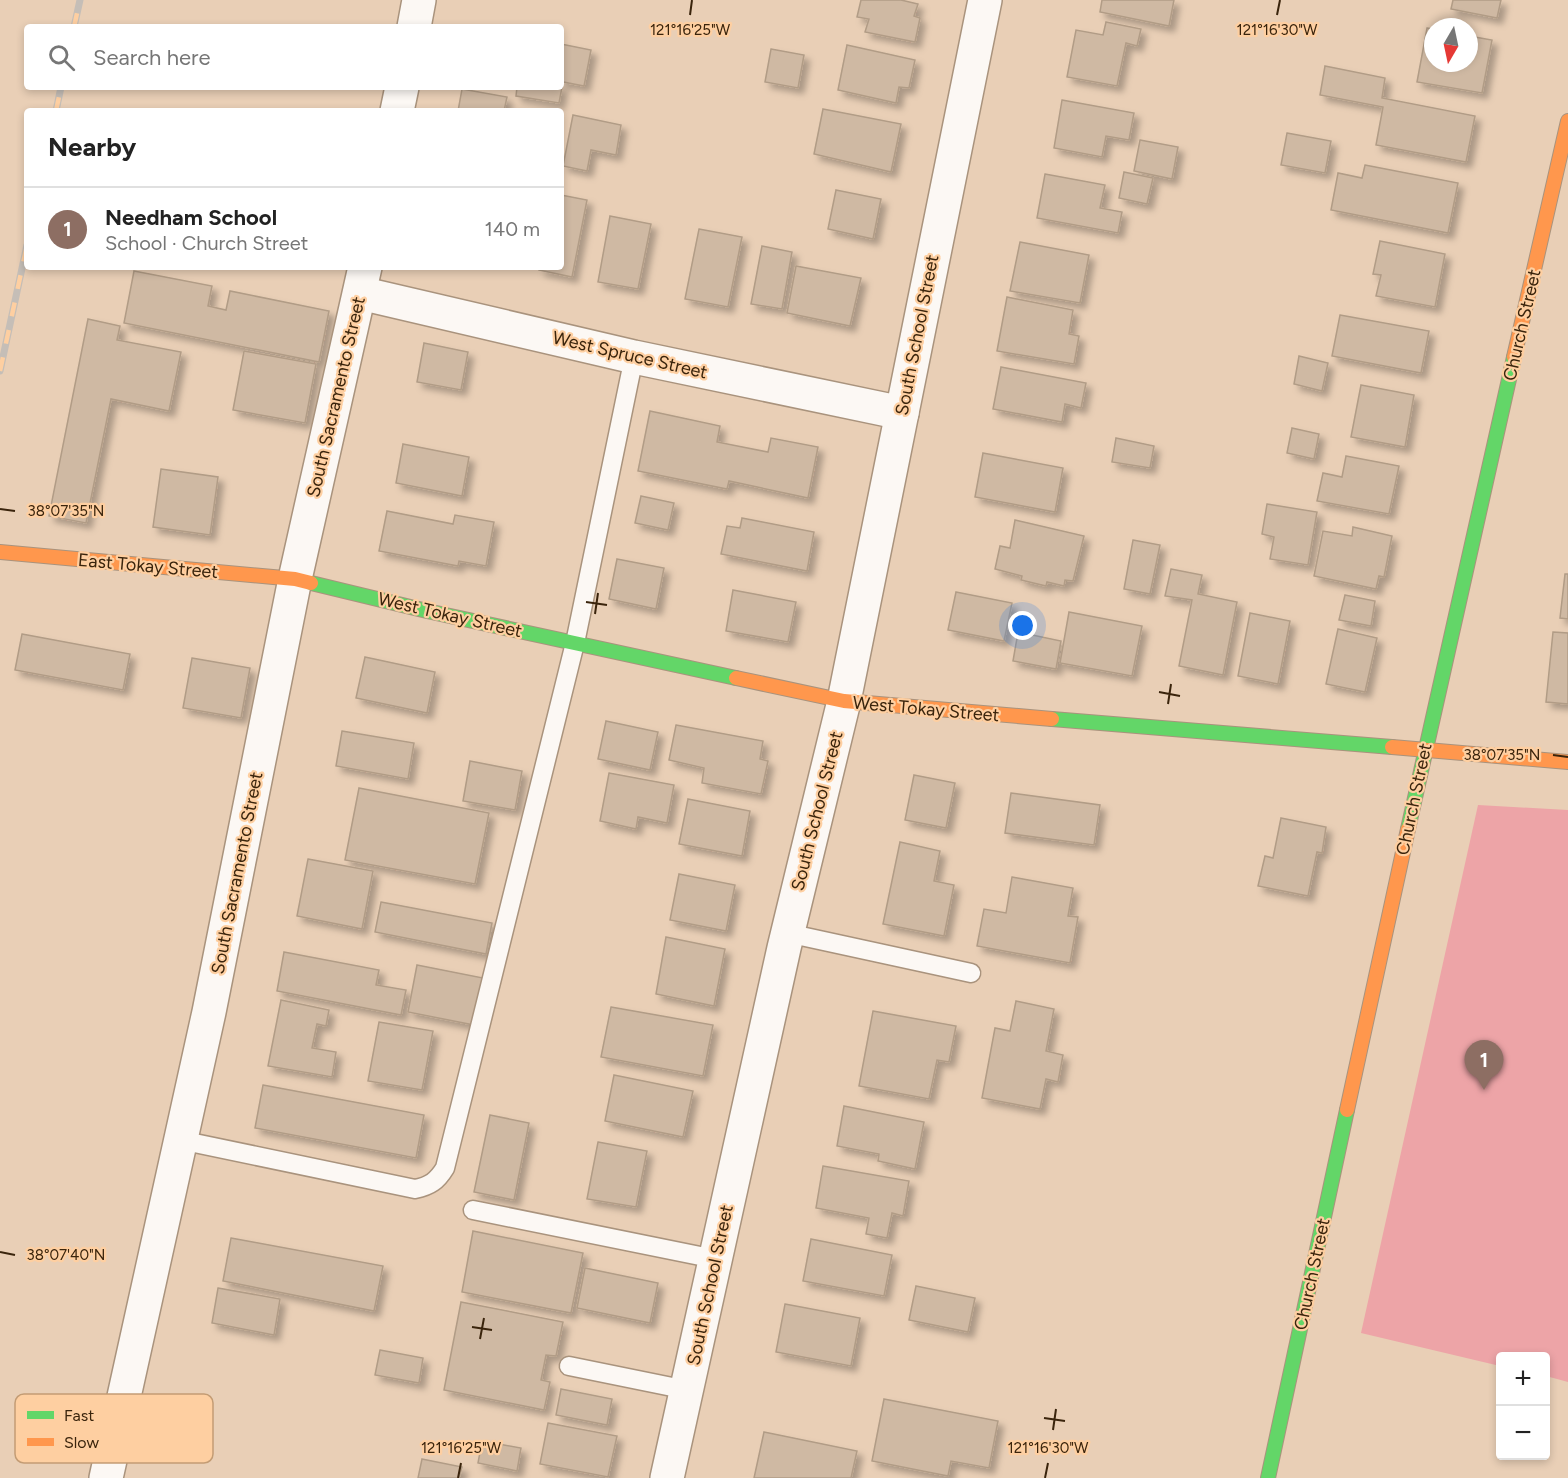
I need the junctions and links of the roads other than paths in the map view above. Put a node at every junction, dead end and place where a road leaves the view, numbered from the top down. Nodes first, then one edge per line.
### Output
1 (419, 0) edge
2 (985, 0) edge
3 (415, 24) edge
4 (401, 90) edge
5 (398, 108) edge
6 (1568, 121) edge
7 (363, 280) edge
8 (634, 357) junction
9 (902, 413) junction
10 (0, 552) edge
11 (295, 579) junction
12 (575, 643) junction
13 (844, 701) junction
14 (1425, 750) junction
15 (1568, 762) edge
16 (787, 933) junction
17 (971, 973) dead end
18 (180, 1140) junction
19 (473, 1210) dead end
20 (715, 1259) junction
21 (569, 1366) dead end
22 (687, 1390) junction
23 (124, 1394) edge
24 (109, 1463) edge
25 (106, 1478) edge
26 (667, 1478) edge
27 (1268, 1478) edge

1 - 3 street
2 - 9 street, South School Street
4 - 5 street
6 - 14 street, Church Street
7 - 8 street, West Spruce Street
7 - 11 street, South Sacramento Street
8 - 9 street, West Spruce Street
8 - 12 lane
9 - 13 street, South School Street
10 - 11 street, East Tokay Street
11 - 12 street, West Tokay Street
11 - 18 street, South Sacramento Street
12 - 13 street, West Tokay Street
12 - 18 lane
13 - 14 street, West Tokay Street
13 - 16 street, South School Street
14 - 15 street, West Tokay Street
14 - 27 street, Church Street
16 - 17 lane
16 - 20 street, South School Street
18 - 23 street, South Sacramento Street
19 - 20 lane
20 - 22 street, South School Street
21 - 22 lane
22 - 26 street, South School Street
24 - 25 street, South Sacramento Street

